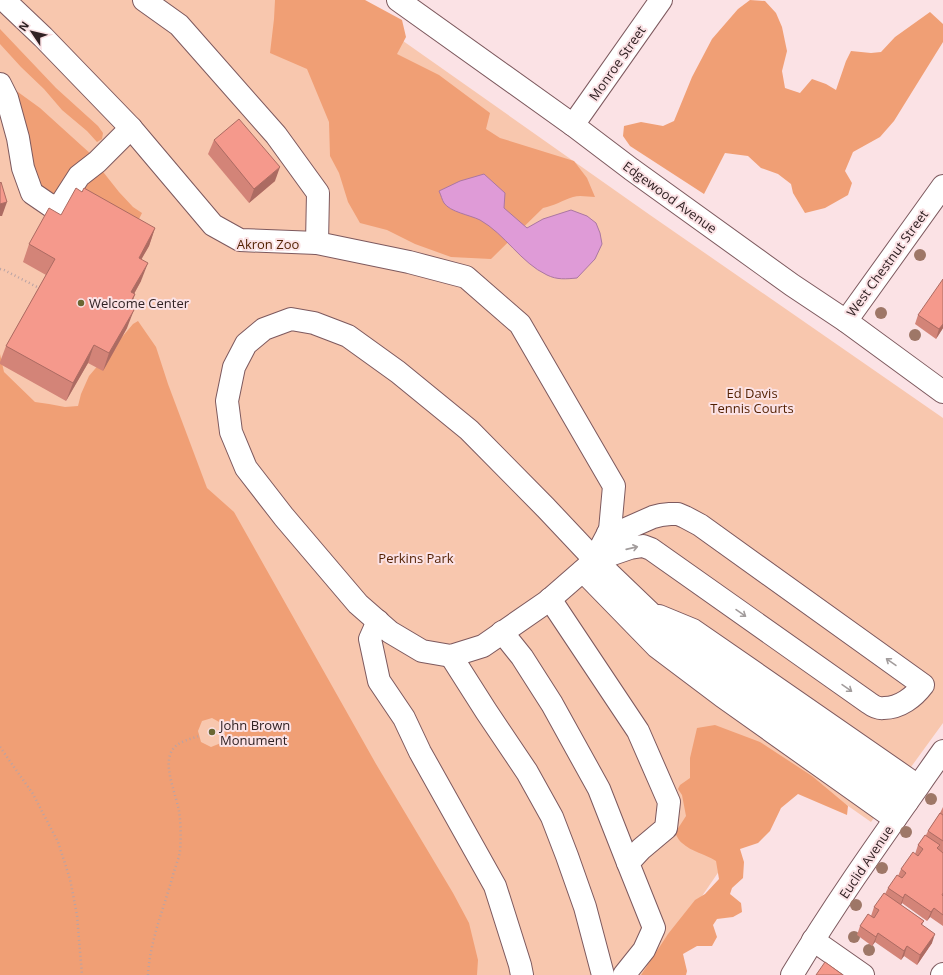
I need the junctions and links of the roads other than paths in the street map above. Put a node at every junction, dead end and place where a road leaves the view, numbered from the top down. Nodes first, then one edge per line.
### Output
1 (4, 0) edge
2 (144, 0) edge
3 (398, 0) edge
4 (661, 0) edge
5 (0, 84) edge
6 (573, 125) junction
7 (131, 128) junction
8 (943, 186) edge
9 (318, 243) junction
10 (846, 321) junction
11 (943, 392) edge
12 (608, 533) junction
13 (589, 565) junction
14 (550, 599) junction
15 (378, 621) junction
16 (502, 632) junction
17 (451, 656) junction
18 (943, 751) edge
19 (907, 802) junction
20 (628, 864) junction
21 (813, 940) junction
22 (522, 975) edge
23 (603, 975) edge
24 (624, 975) edge
25 (792, 975) edge
26 (863, 975) edge

1 - 7 street
2 - 9 street
3 - 6 street, Edgewood Avenue
4 - 6 street, Monroe Street
5 - 7 street
6 - 10 street, Edgewood Avenue
7 - 9 street
8 - 10 street, West Chestnut Street
9 - 12 street
10 - 11 street, Edgewood Avenue
12 - 13 street
13 -> 12 street
13 - 14 street
13 - 15 street
13 - 19 street
13 - 19 street
14 - 16 street
14 - 20 street
15 - 17 street
15 - 22 street
16 - 17 street
16 - 20 street
17 - 23 street
18 - 19 street, Euclid Avenue
19 - 21 street, Euclid Avenue
20 - 24 street
21 - 25 street, Euclid Avenue
21 - 26 street

